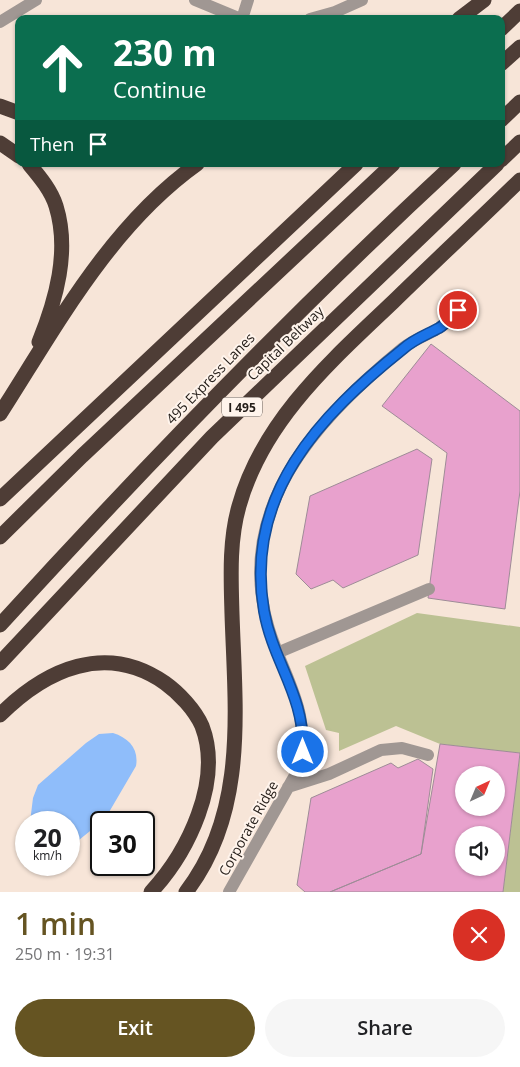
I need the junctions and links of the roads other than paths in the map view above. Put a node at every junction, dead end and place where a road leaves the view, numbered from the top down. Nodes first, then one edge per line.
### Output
1 (36, 0) edge
2 (196, 0) edge
3 (248, 0) edge
4 (362, 0) edge
5 (484, 0) edge
6 (334, 6) edge
7 (520, 11) edge
8 (232, 15) edge
9 (243, 15) edge
10 (317, 15) edge
11 (464, 15) edge
12 (0, 22) edge
13 (505, 24) edge
14 (520, 47) edge
15 (505, 60) edge
16 (520, 102) edge
17 (0, 106) edge
18 (15, 112) edge
19 (505, 116) edge
20 (520, 142) edge
21 (0, 143) edge
22 (15, 153) edge
23 (505, 156) edge
24 (32, 167) edge
25 (194, 167) edge
26 (353, 167) edge
27 (390, 167) edge
28 (451, 167) edge
29 (494, 167) edge
30 (520, 180) edge
31 (458, 310) dead end
32 (17, 387) junction
33 (0, 414) edge
34 (0, 499) edge
35 (0, 537) edge
36 (429, 589) dead end
37 (0, 625) edge
38 (277, 653) junction
39 (0, 663) edge
40 (0, 715) edge
41 (428, 755) dead end
42 (288, 787) junction
43 (150, 892) edge
44 (186, 892) edge
45 (229, 892) edge

1 - 12 street
2 - 8 street
3 - 9 street
4 - 6 street
5 - 11 highway
6 - 10 street
7 - 13 highway
14 - 15 highway
16 - 19 highway
17 - 18 highway
20 - 23 highway
21 - 22 highway
24 - 32 highway
25 - 32 highway
26 - 34 highway
27 - 35 highway, 495 Express Lanes
28 - 37 highway, 495 Express Lanes / I 495
29 - 39 highway, Capital Beltway / I 495
30 - 44 highway
31 - 38 street, Corporate Ridge
32 - 33 highway
36 - 38 street
38 - 42 street, Corporate Ridge
40 - 43 highway
41 - 42 street
42 - 45 street, Corporate Ridge

